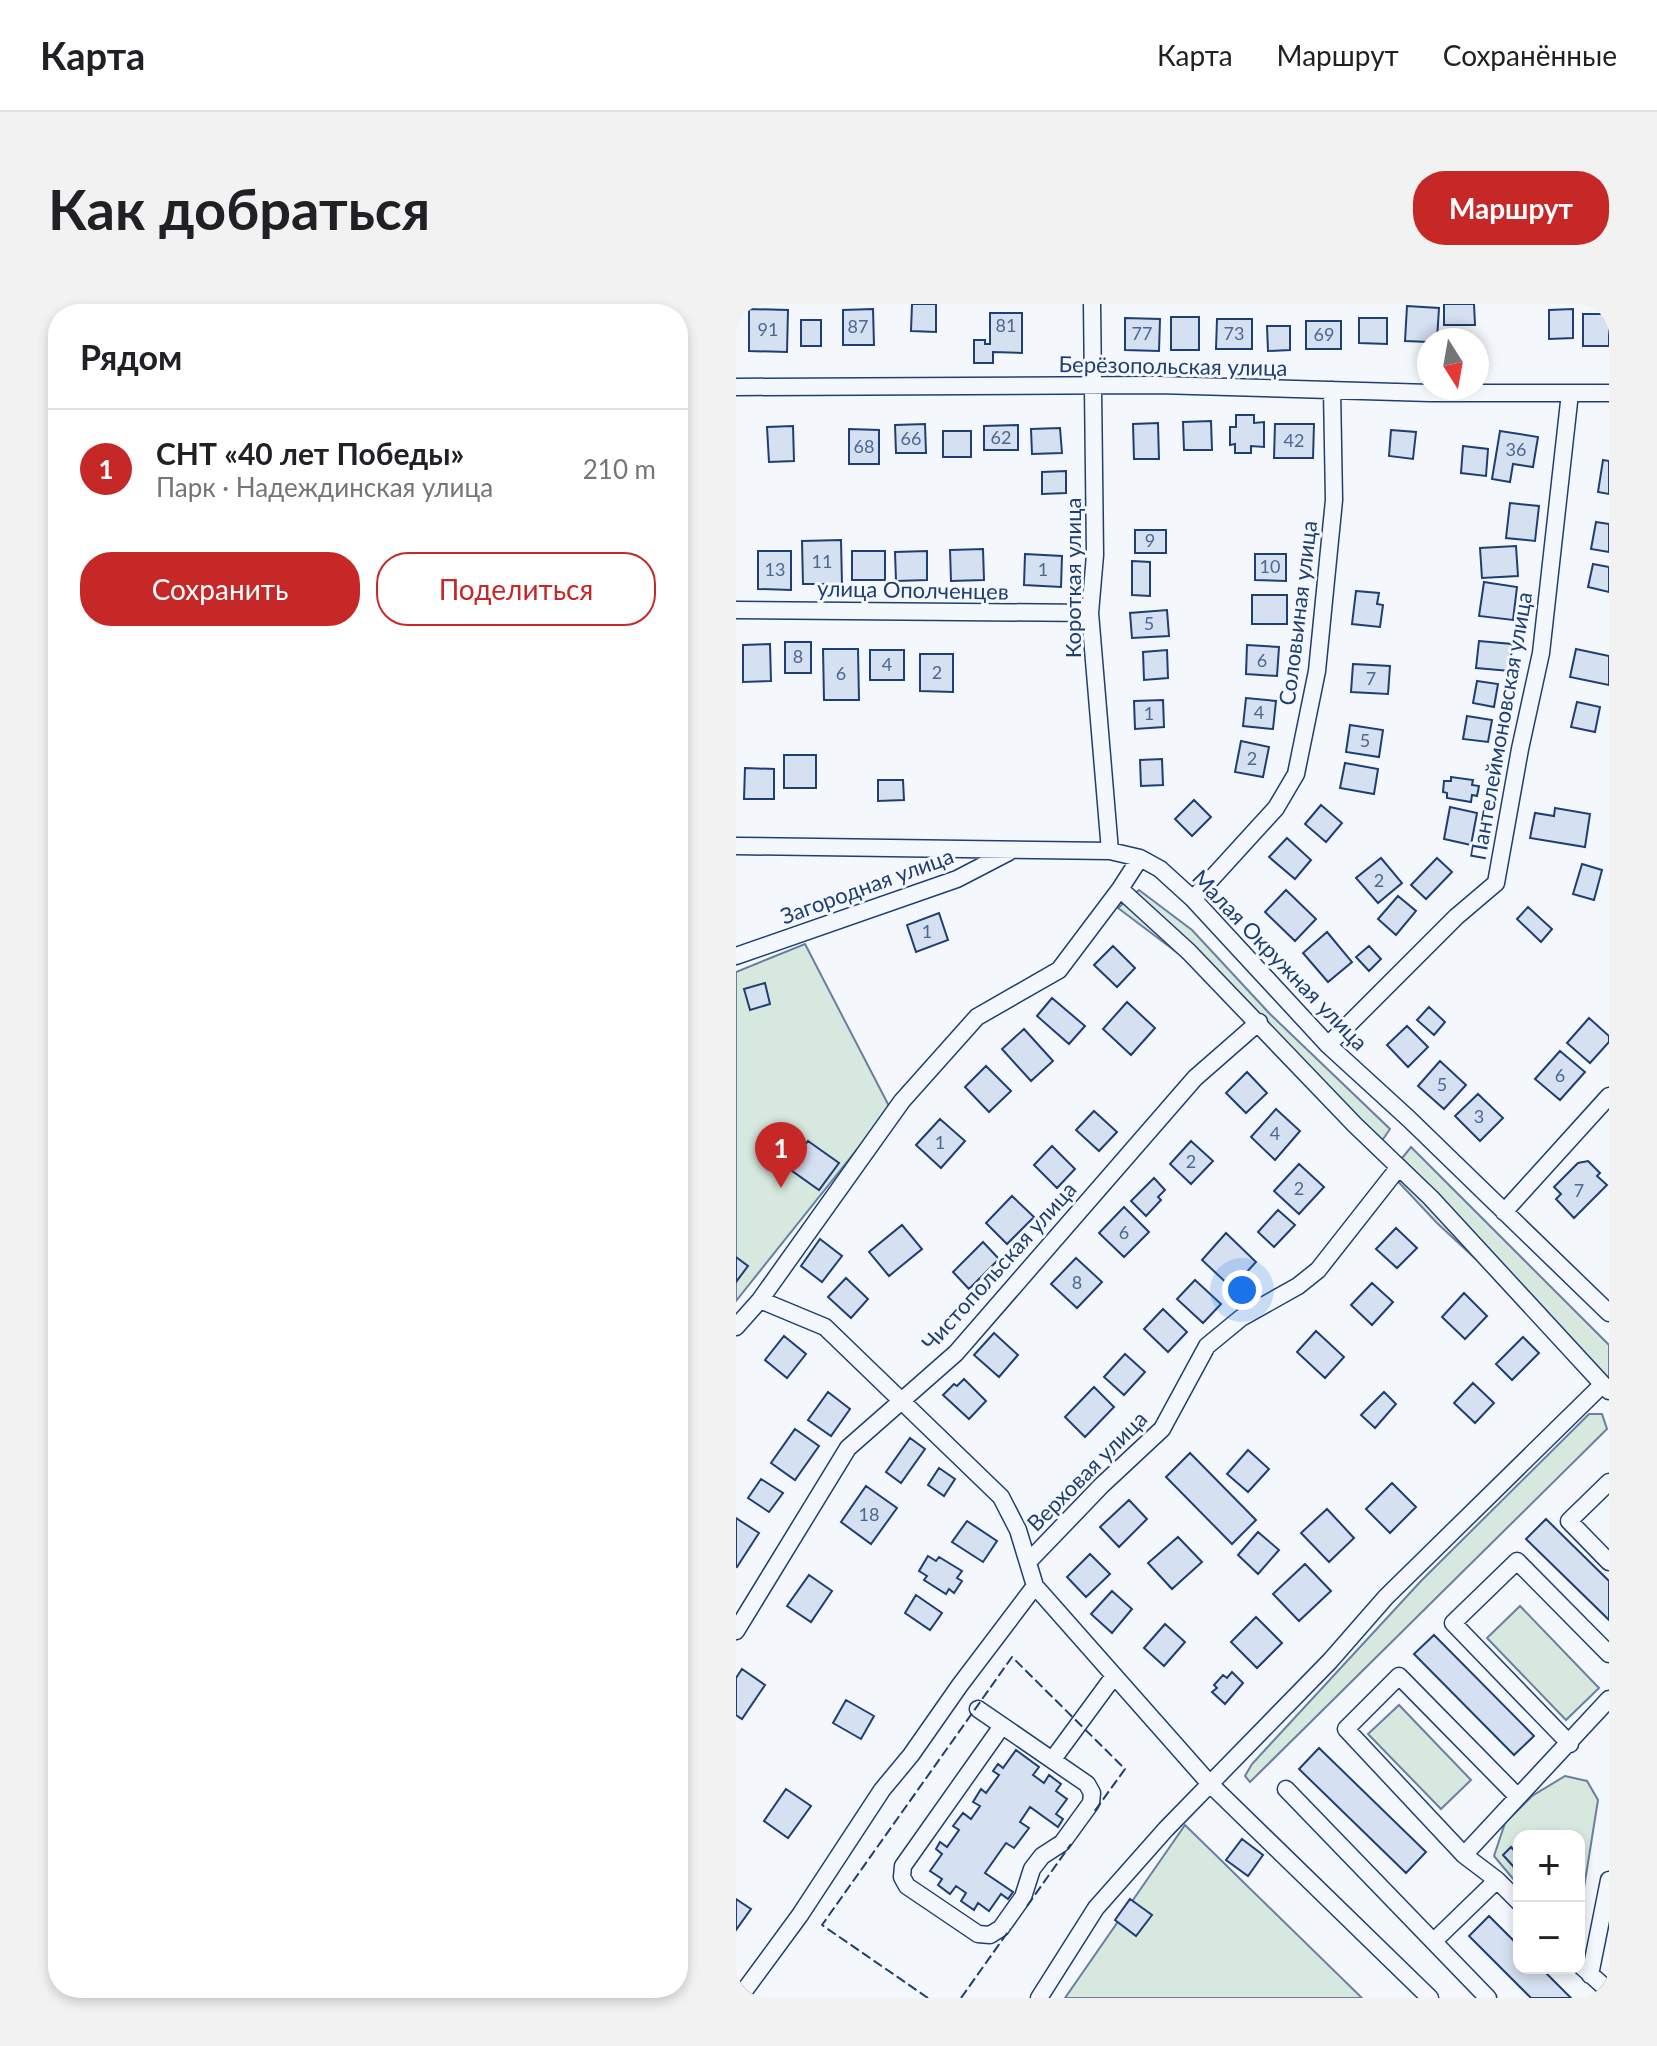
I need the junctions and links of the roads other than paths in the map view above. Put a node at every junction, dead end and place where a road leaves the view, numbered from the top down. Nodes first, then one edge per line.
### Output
1 (1092, 304) edge
2 (1094, 386) junction
3 (736, 387) edge
4 (1332, 390) junction
5 (1570, 393) junction
6 (1609, 393) edge
7 (736, 610) edge
8 (1090, 613) junction
9 (736, 846) edge
10 (1010, 851) junction
11 (1110, 851) junction
12 (1140, 858) junction
13 (1120, 889) junction
14 (1193, 899) junction
15 (736, 956) edge
16 (1259, 1022) junction
17 (1328, 1045) junction
18 (1609, 1096) edge
19 (1399, 1167) junction
20 (1504, 1212) junction
21 (760, 1300) junction
22 (1609, 1313) edge
23 (736, 1327) edge
24 (1606, 1388) edge
25 (900, 1401) junction
26 (1609, 1482) edge
27 (1028, 1562) junction
28 (1609, 1562) edge
29 (1035, 1586) junction
30 (736, 1631) edge
31 (1609, 1654) edge
32 (1114, 1676) junction
33 (1609, 1699) edge
34 (978, 1709) dead end
35 (1002, 1726) junction
36 (1570, 1744) junction
37 (1053, 1759) junction
38 (1210, 1784) junction
39 (1286, 1789) dead end
40 (1517, 1796) junction
41 (1464, 1855) junction
42 (1497, 1880) junction
43 (1609, 1880) edge
44 (1513, 1896) edge
45 (1434, 1941) junction
46 (1585, 1966) edge
47 (1585, 1971) edge
48 (1609, 1991) edge
49 (739, 1998) edge
50 (1039, 1998) edge
51 (1430, 1998) edge
52 (1488, 1998) edge

1 - 2 street, Короткая улица
2 - 3 street, Берёзопольская улица
2 - 4 street, Берёзопольская улица
2 - 8 street, Короткая улица
4 - 5 street, Берёзопольская улица
4 - 14 street, Соловьиная улица
5 - 6 street, Берёзопольская улица
5 - 17 street, Пантелеймоновская улица
7 - 8 street, улица Ополченцев
8 - 11 street, Короткая улица
9 - 10 street, Малая Окружная улица
10 - 11 street, Малая Окружная улица
10 - 15 street, Загородная улица
11 - 12 street, Малая Окружная улица
12 - 13 street
12 - 14 street, Малая Окружная улица
13 - 16 street
13 - 21 street
14 - 17 street, Малая Окружная улица
16 - 19 street
16 - 25 street, Чистопольская улица
17 - 20 street, Малая Окружная улица
18 - 20 street
19 - 24 street
19 - 27 street, Верховая улица
20 - 22 street
21 - 23 street
21 - 25 street
24 - 38 street
25 - 27 street
25 - 30 street, Чистопольская улица
26 - 28 street
27 - 29 street
29 - 32 street
29 - 49 street
31 - 36 street
32 - 37 street
32 - 38 street
33 - 36 street
34 - 35 street
35 - 37 street
35 - 37 street
36 - 40 street
38 - 50 street
38 - 51 street
39 - 45 street
40 - 41 street
40 - 41 street
41 - 42 street
42 - 44 street
42 - 45 street
43 - 46 street
45 - 52 street
47 - 48 street

